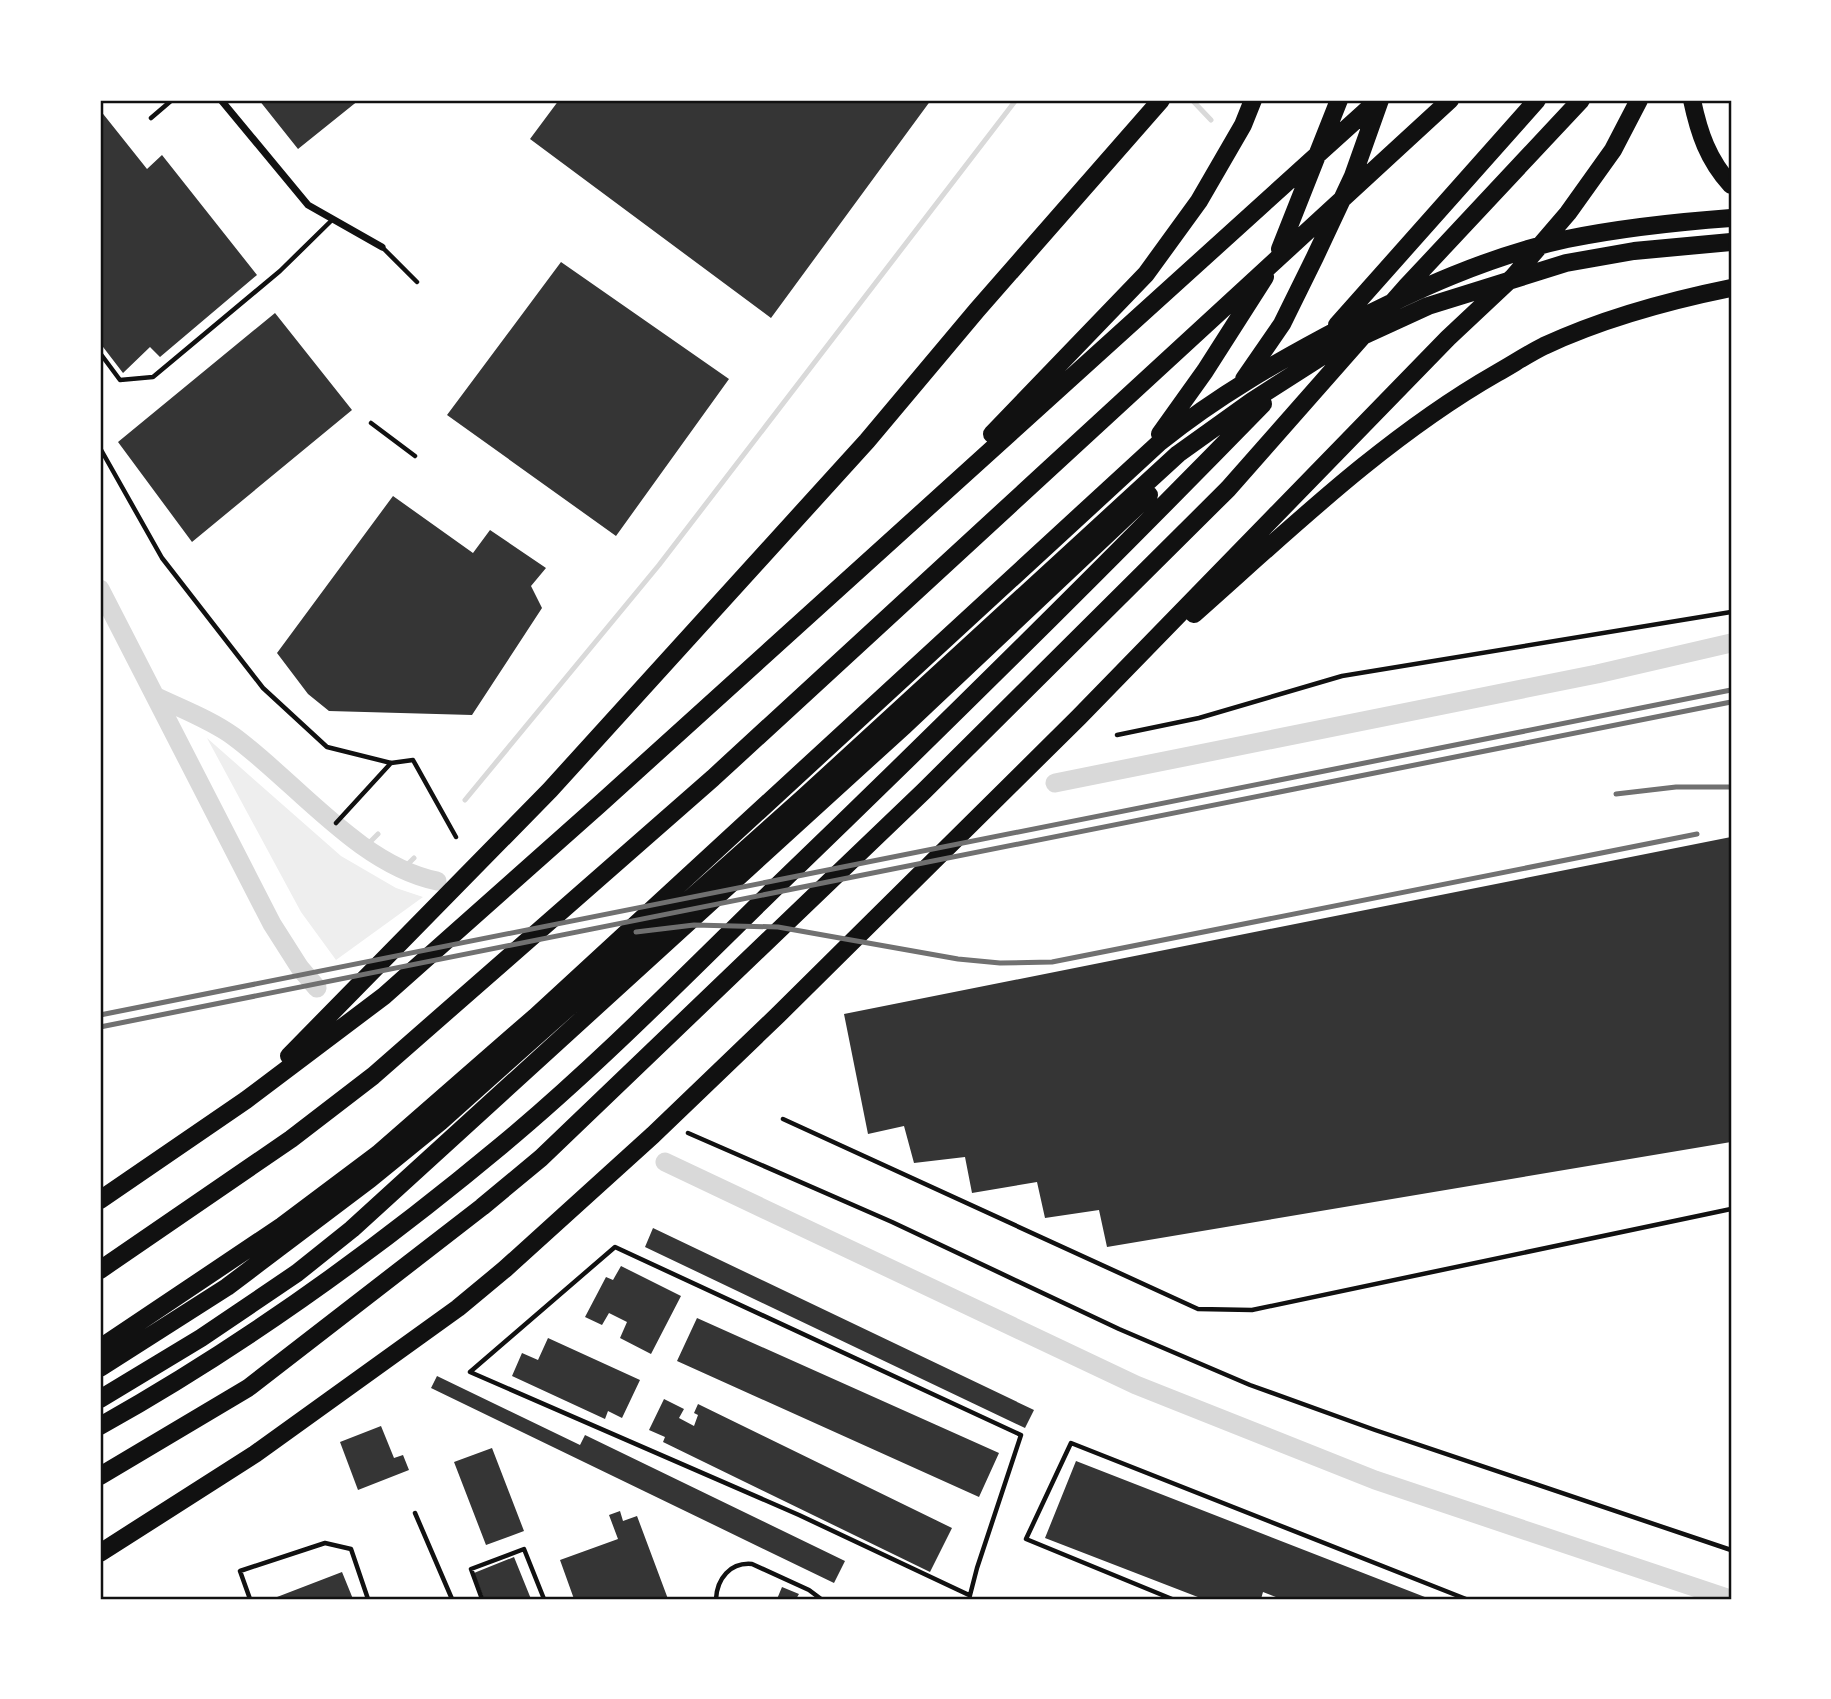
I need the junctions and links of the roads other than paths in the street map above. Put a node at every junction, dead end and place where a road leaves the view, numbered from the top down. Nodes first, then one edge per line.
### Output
1 (172, 100) edge
2 (221, 100) edge
3 (1161, 100) edge
4 (1253, 100) edge
5 (1339, 100) edge
6 (1379, 100) edge
7 (1450, 100) edge
8 (1537, 100) edge
9 (1581, 100) edge
10 (1639, 100) edge
11 (1692, 100) edge
12 (151, 118) dead end
13 (1731, 185) edge
14 (1731, 218) edge
15 (333, 219) junction
16 (1731, 242) edge
17 (382, 247) joint
18 (417, 282) dead end
19 (1731, 288) edge
20 (100, 353) edge
21 (371, 423) dead end
22 (100, 448) edge
23 (415, 456) dead end
24 (1731, 612) edge
25 (797, 624) junction
26 (1079, 717) junction
27 (1117, 735) dead end
28 (391, 763) junction
29 (336, 823) dead end
30 (456, 837) dead end
31 (246, 1100) junction
32 (783, 1119) dead end
33 (688, 1133) dead end
34 (100, 1200) edge
35 (1731, 1209) edge
36 (100, 1270) edge
37 (100, 1338) edge
38 (126, 1343) junction
39 (100, 1348) edge
40 (100, 1368) edge
41 (100, 1399) edge
42 (100, 1426) edge
43 (100, 1476) edge
44 (183, 1500) junction
45 (415, 1513) dead end
46 (100, 1544) edge
47 (1731, 1550) edge
48 (100, 1553) edge
49 (969, 1597) edge
50 (250, 1599) edge
51 (368, 1599) edge
52 (452, 1599) edge
53 (482, 1599) edge
54 (544, 1599) edge
55 (716, 1599) edge
56 (821, 1599) edge
57 (1172, 1599) edge
58 (1466, 1599) edge

1 - 12 lane
2 - 15 street
3 - 31 highway
4 - 25 highway
5 - 37 highway
6 - 25 highway
6 - 41 highway
7 - 36 highway
8 - 42 highway
9 - 43 highway
10 - 26 highway
11 - 13 highway
14 - 38 highway
15 - 17 street
15 - 20 lane
16 - 38 highway
17 - 18 lane
19 - 26 highway
21 - 23 lane
22 - 28 lane
24 - 27 lane
25 - 31 highway
26 - 44 highway
28 - 29 lane
28 - 30 lane
31 - 34 highway
32 - 35 lane
33 - 47 lane
38 - 39 highway
38 - 40 highway
44 - 46 highway
44 - 48 highway
45 - 52 lane
49 - 49 lane
50 - 51 lane
53 - 54 lane
55 - 56 lane
57 - 58 lane

